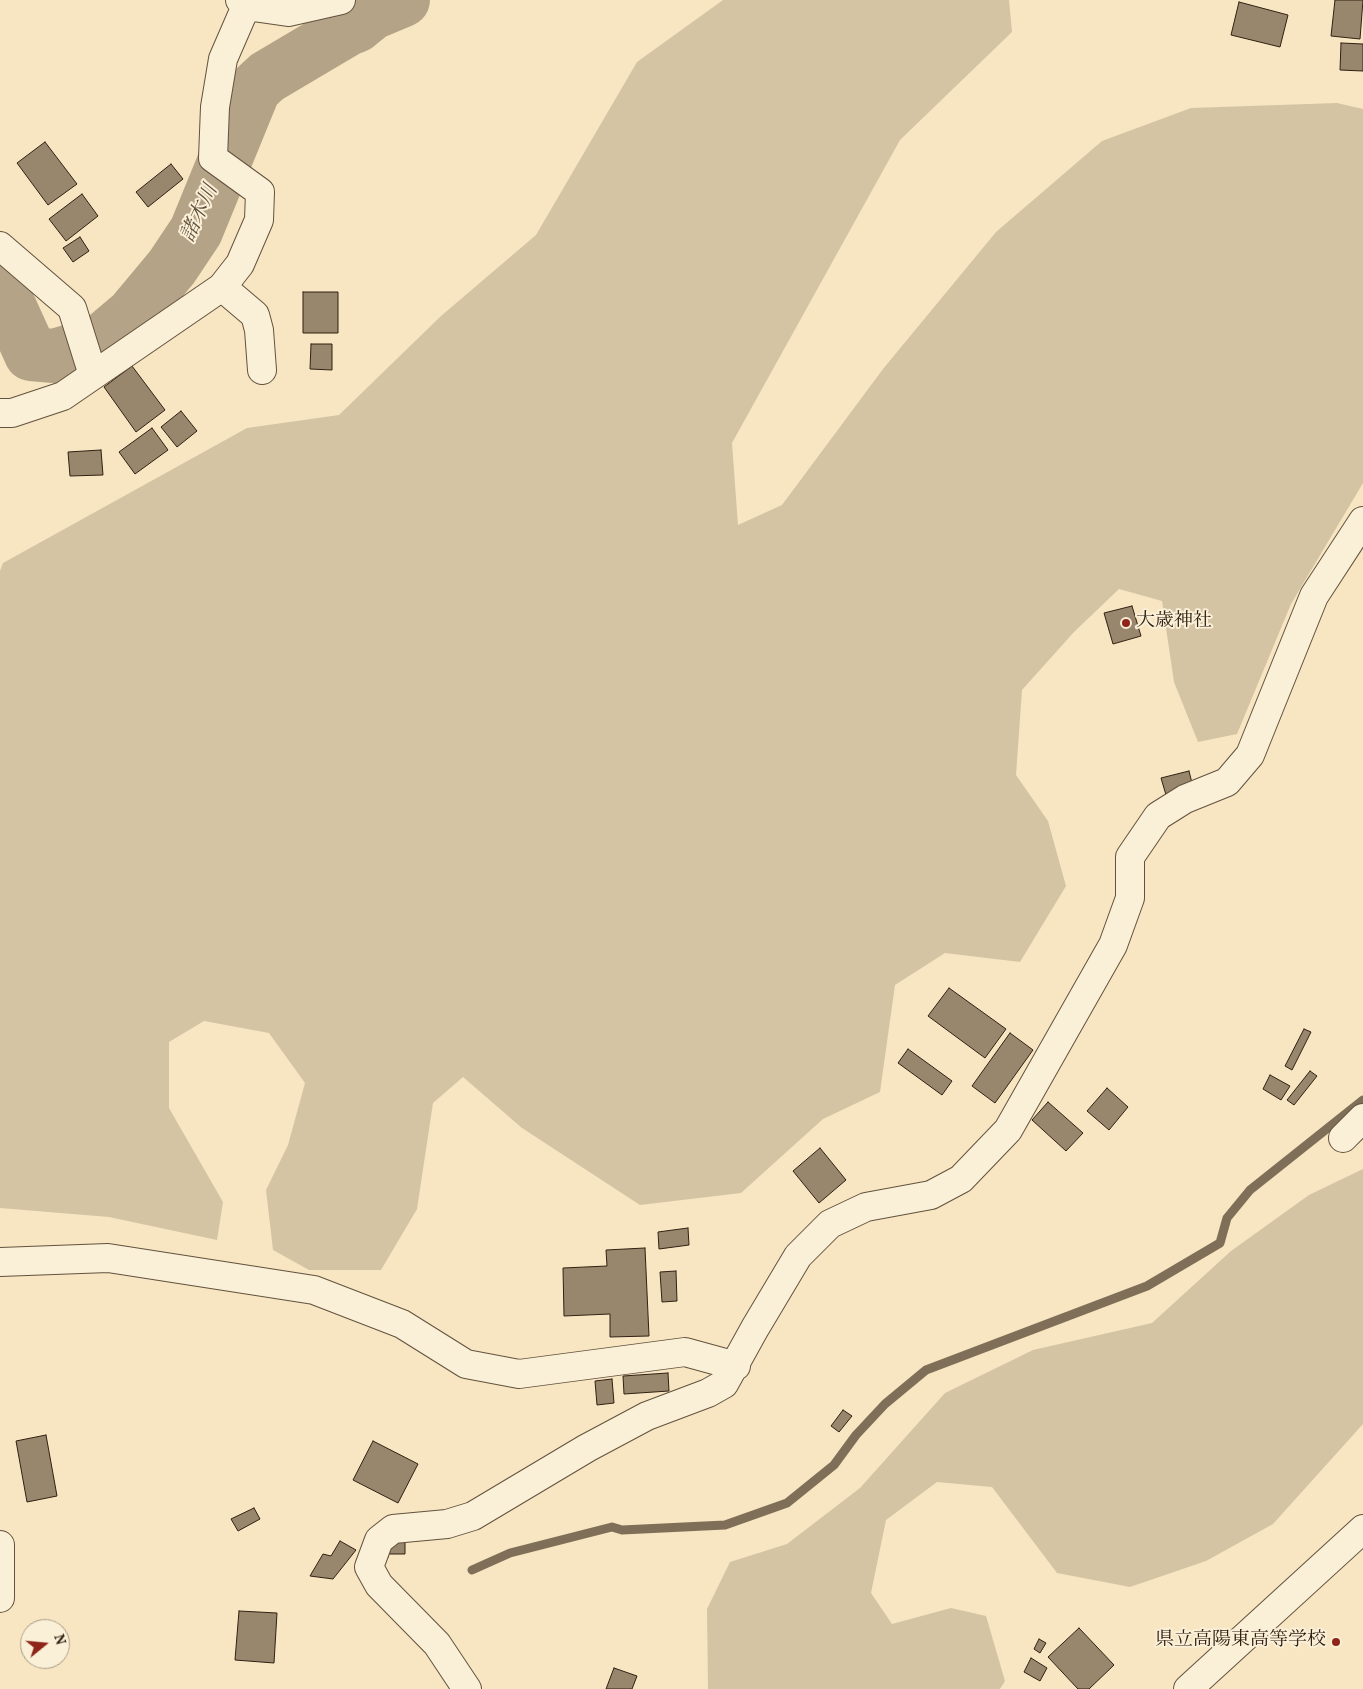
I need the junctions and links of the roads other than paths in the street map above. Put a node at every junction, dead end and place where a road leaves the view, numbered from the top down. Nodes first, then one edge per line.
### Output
1 (341, 0) edge
2 (243, 3) edge
3 (0, 246) edge
4 (222, 287) junction
5 (262, 370) dead end
6 (93, 375) junction
7 (0, 413) edge
8 (1363, 521) edge
9 (1363, 1118) edge
10 (1343, 1138) dead end
11 (0, 1262) edge
12 (736, 1366) junction
13 (1363, 1529) edge
14 (0, 1545) edge
15 (0, 1598) edge
16 (467, 1689) edge
17 (1188, 1689) edge

1 - 2 street
2 - 4 street
3 - 6 street
4 - 5 street
4 - 6 street
6 - 7 street
8 - 12 street
9 - 10 street
11 - 12 street
12 - 16 street
13 - 17 street
14 - 15 street

